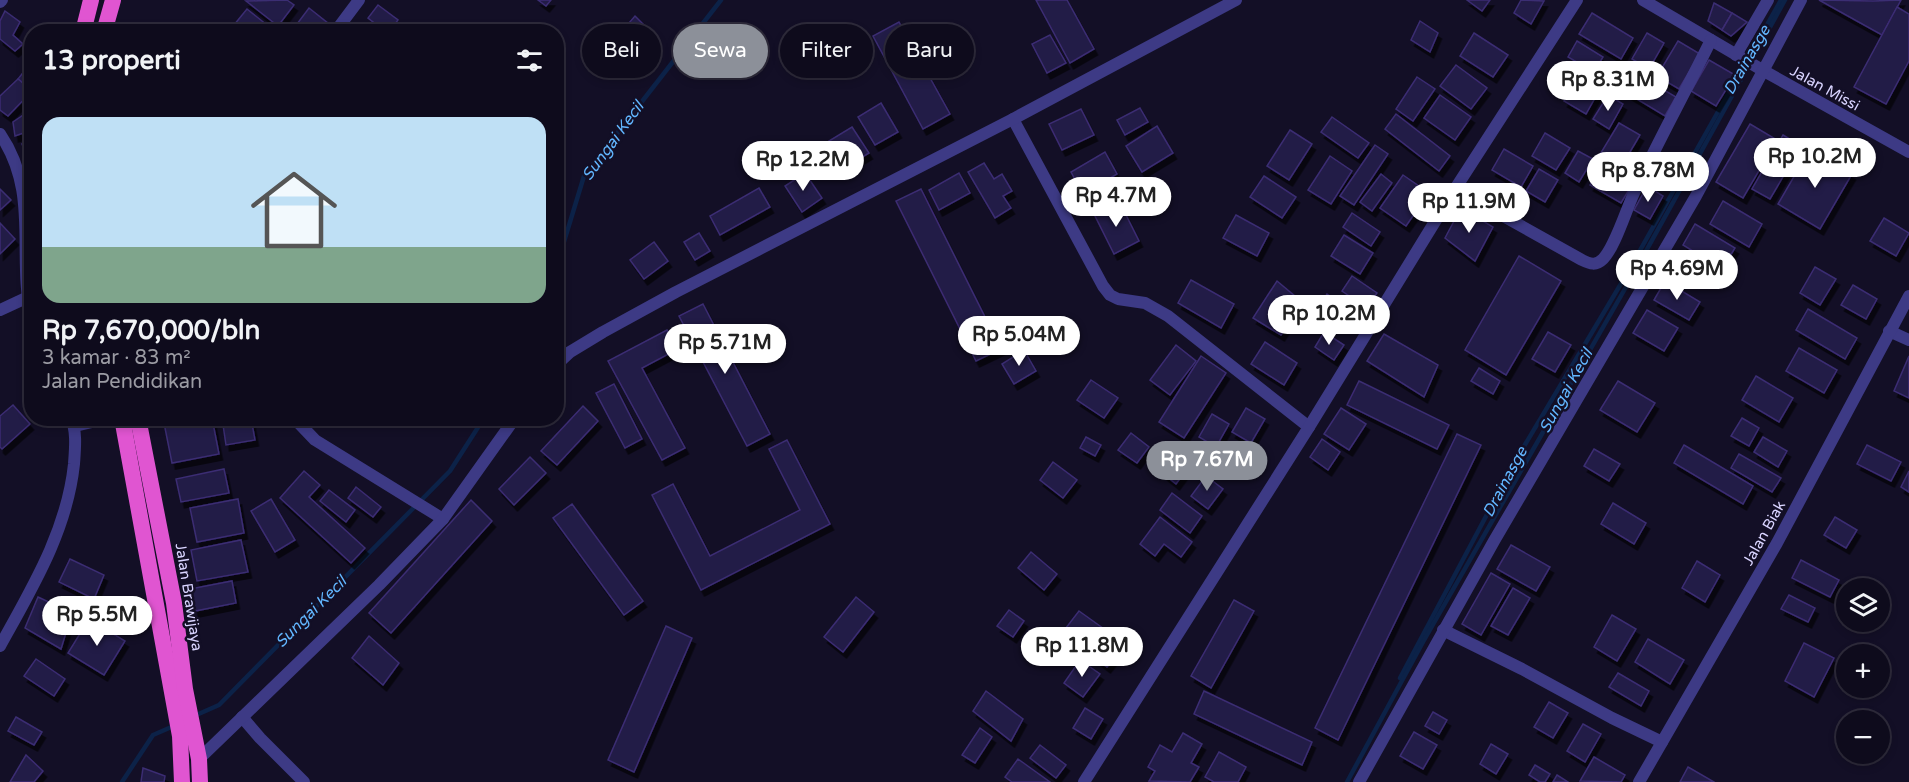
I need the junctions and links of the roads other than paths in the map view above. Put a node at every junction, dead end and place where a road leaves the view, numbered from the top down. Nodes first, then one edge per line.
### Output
1 (91, 0) edge
2 (113, 0) edge
3 (359, 0) edge
4 (1236, 0) edge
5 (1577, 0) edge
6 (1643, 0) edge
7 (1768, 0) edge
8 (1801, 0) edge
9 (85, 24) edge
10 (106, 24) edge
11 (341, 24) edge
12 (1711, 40) junction
13 (1740, 57) junction
14 (1761, 70) junction
15 (1013, 119) junction
16 (0, 134) edge
17 (1909, 152) edge
18 (1455, 189) junction
19 (24, 200) edge
20 (1909, 296) edge
21 (24, 299) edge
22 (0, 310) edge
23 (1889, 332) junction
24 (1909, 340) edge
25 (564, 358) edge
26 (73, 426) edge
27 (124, 426) edge
28 (140, 426) edge
29 (302, 426) edge
30 (509, 426) edge
31 (1309, 427) junction
32 (443, 519) junction
33 (1443, 630) junction
34 (0, 646) edge
35 (178, 689) junction
36 (242, 717) junction
37 (186, 733) junction
38 (1662, 741) junction
39 (199, 759) junction
40 (182, 782) edge
41 (200, 782) edge
42 (304, 782) edge
43 (1084, 782) edge
44 (1359, 782) edge
45 (1640, 782) edge

1 - 9 highway
2 - 10 highway
3 - 11 street
4 - 15 street
5 - 18 street
6 - 12 street
7 - 13 street
8 - 14 street
12 - 13 street
12 - 18 street
13 - 14 street, Jalan Missi
14 - 17 street, Jalan Missi
14 - 33 street
15 - 25 street
15 - 31 street
16 - 19 street
18 - 31 street
20 - 23 street, Jalan Biak
21 - 22 street
23 - 24 street
23 - 38 street, Jalan Biak
26 - 34 street
27 - 35 highway, Jalan Brawijaya
28 - 35 highway, Jalan Brawijaya
29 - 32 street
30 - 32 street
31 - 43 street
32 - 36 street
33 - 38 street
33 - 44 street
35 - 37 highway, Jalan Brawijaya
36 - 39 street
36 - 42 street
37 - 39 highway, Jalan Brawijaya
37 - 40 highway, Jalan Brawijaya
38 - 45 street, Jalan Biak
39 - 41 highway, Jalan Brawijaya

